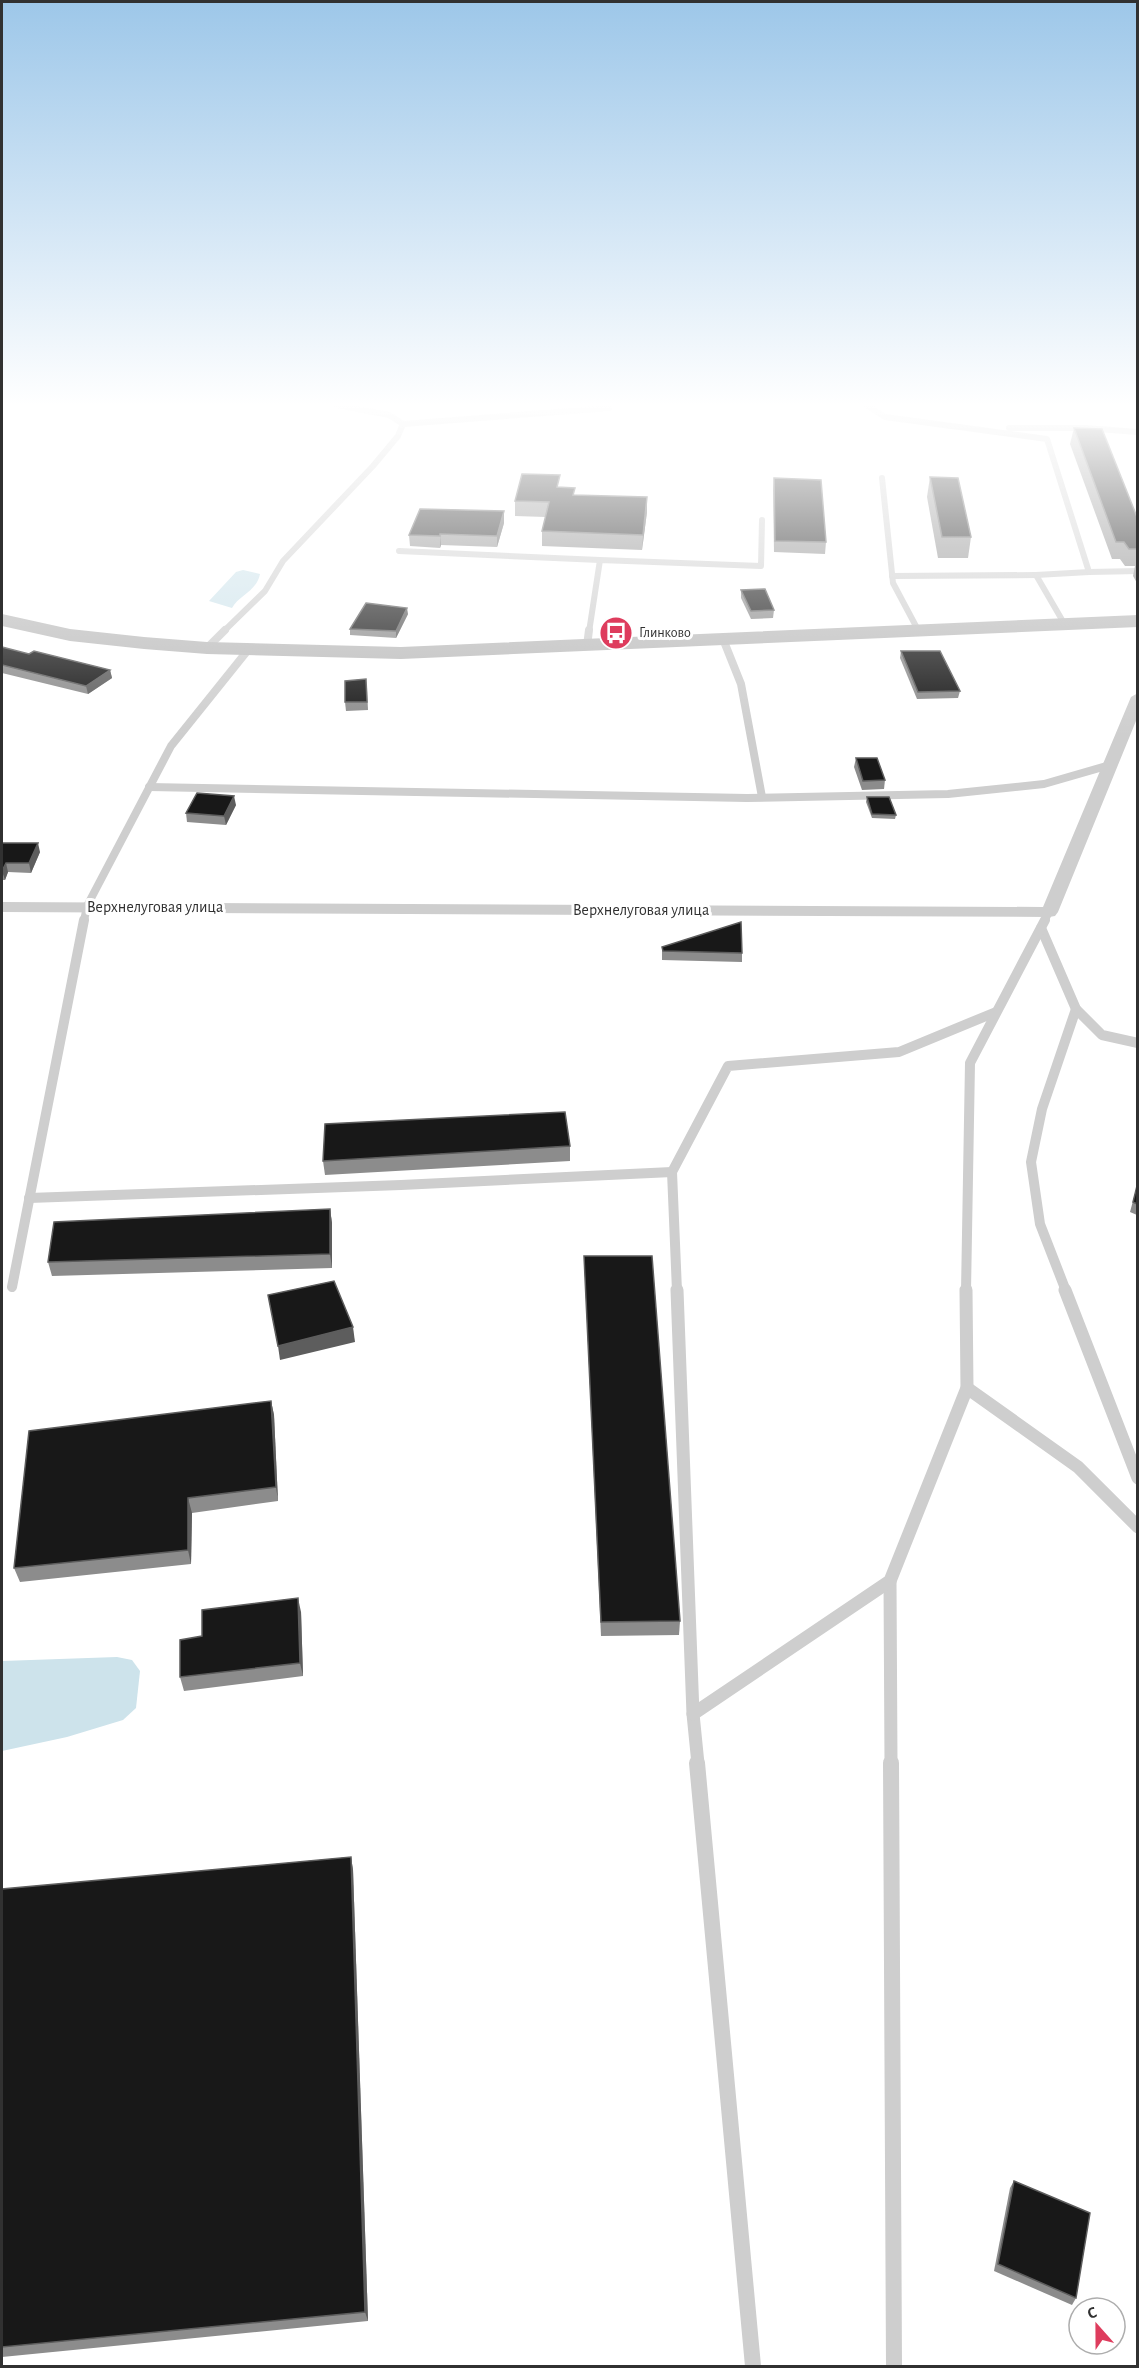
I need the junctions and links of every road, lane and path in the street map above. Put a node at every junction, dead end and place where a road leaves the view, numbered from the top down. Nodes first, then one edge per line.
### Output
1 (326, 516) edge
2 (886, 516) edge
3 (1071, 516) edge
4 (762, 520) dead end
5 (399, 551) dead end
6 (600, 560) junction
7 (1089, 572) junction
8 (1137, 572) edge
9 (1036, 575) junction
10 (892, 576) junction
11 (2, 620) edge
12 (1137, 621) edge
13 (1065, 625) junction
14 (918, 630) junction
15 (723, 639) junction
16 (587, 646) junction
17 (207, 648) junction
18 (248, 650) junction
19 (1137, 698) edge
20 (1110, 765) junction
21 (149, 787) junction
22 (762, 797) junction
23 (87, 906) junction
24 (2, 907) edge
25 (1049, 912) junction
26 (1041, 928) junction
27 (1076, 1010) junction
28 (996, 1012) junction
29 (1137, 1043) edge
30 (672, 1172) junction
31 (29, 1198) junction
32 (12, 1287) dead end
33 (968, 1388) junction
34 (1137, 1478) edge
35 (1137, 1527) edge
36 (890, 1581) junction
37 (693, 1714) junction
38 (753, 2367) edge
39 (894, 2367) edge

1 - 17 lane
2 - 10 lane
3 - 7 lane
4 - 6 lane
5 - 6 lane
6 - 16 lane
7 - 8 lane
7 - 9 lane
9 - 10 lane
9 - 13 lane
10 - 14 lane
11 - 17 main road
12 - 13 main road
13 - 14 main road
14 - 15 main road
15 - 16 main road
15 - 22 lane
16 - 18 main road
17 - 18 main road
18 - 21 lane
19 - 20 street
20 - 22 lane
20 - 25 street
21 - 22 lane
21 - 23 lane
23 - 24 street, Верхнелуговая улица
23 - 25 street, Верхнелуговая улица
23 - 31 lane
25 - 26 lane
26 - 27 lane
26 - 28 lane
27 - 29 lane
27 - 34 lane
28 - 30 lane
28 - 33 lane
30 - 31 lane
30 - 37 lane
31 - 32 lane
33 - 35 lane
33 - 36 lane
36 - 37 lane
36 - 39 lane
37 - 38 lane

